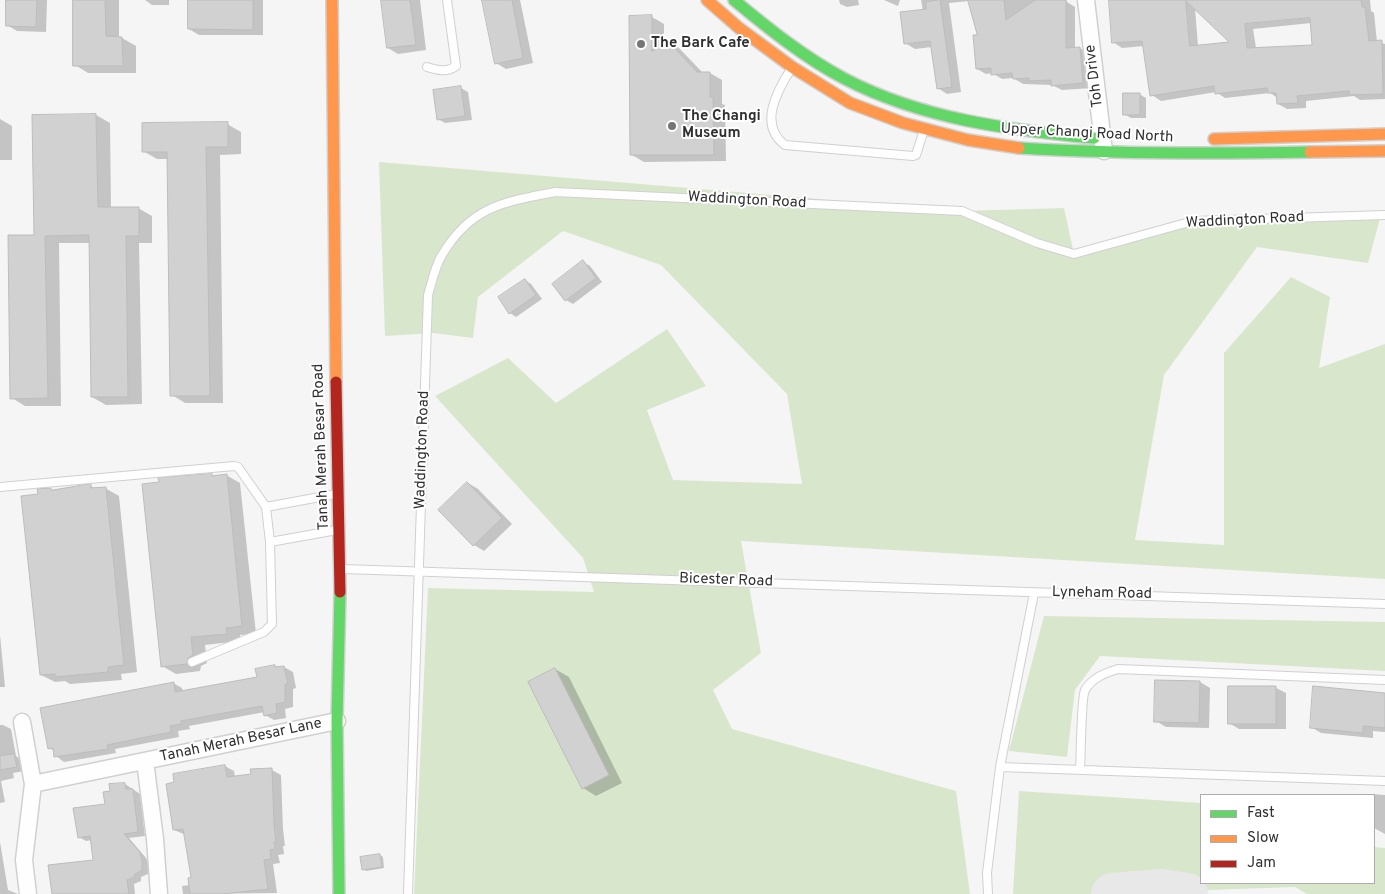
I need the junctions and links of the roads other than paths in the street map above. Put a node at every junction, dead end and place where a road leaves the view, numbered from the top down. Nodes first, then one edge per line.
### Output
1 (332, 0) edge
2 (447, 0) edge
3 (707, 0) edge
4 (734, 0) edge
5 (1086, 0) edge
6 (427, 67) dead end
7 (792, 67) junction
8 (924, 128) junction
9 (1385, 134) edge
10 (1205, 139) dead end
11 (1106, 143) junction
12 (1385, 151) edge
13 (1383, 215) edge
14 (0, 487) edge
15 (338, 494) junction
16 (266, 507) junction
17 (339, 530) junction
18 (270, 542) junction
19 (340, 569) junction
20 (418, 571) junction
21 (1034, 593) junction
22 (1385, 604) edge
23 (192, 662) dead end
24 (1385, 680) edge
25 (337, 721) junction
26 (22, 722) dead end
27 (145, 761) junction
28 (1000, 767) junction
29 (1080, 770) junction
30 (1385, 781) edge
31 (33, 784) junction
32 (28, 894) edge
33 (159, 894) edge
34 (339, 894) edge
35 (408, 894) edge
36 (988, 894) edge

1 - 15 street, Tanah Merah Besar Road
2 - 6 lane
3 - 7 street, Upper Changi Road North
4 - 11 street, Upper Changi Road North
5 - 11 street, Toh Drive
7 - 8 street, Upper Changi Road North
7 - 8 lane
8 - 11 street, Upper Changi Road North
9 - 10 street
11 - 12 street, Upper Changi Road North
13 - 20 lane, Waddington Road
14 - 16 lane
15 - 16 lane
15 - 17 street, Tanah Merah Besar Road
16 - 18 lane
17 - 18 lane
17 - 19 street, Tanah Merah Besar Road
18 - 23 lane
19 - 20 lane, Bicester Road
19 - 25 street, Tanah Merah Besar Road
20 - 21 lane, Bicester Road
20 - 35 lane, Waddington Road
21 - 22 lane, Lyneham Road
21 - 28 lane, Lyneham Road
24 - 29 lane
25 - 27 street, Tanah Merah Besar Lane
25 - 34 street, Tanah Merah Besar Road
26 - 31 street
27 - 31 street, Tanah Merah Besar Lane
27 - 33 street, Tanah Merah Besar Lane
28 - 29 lane
28 - 36 lane, Lyneham Road
29 - 30 lane
31 - 32 street

